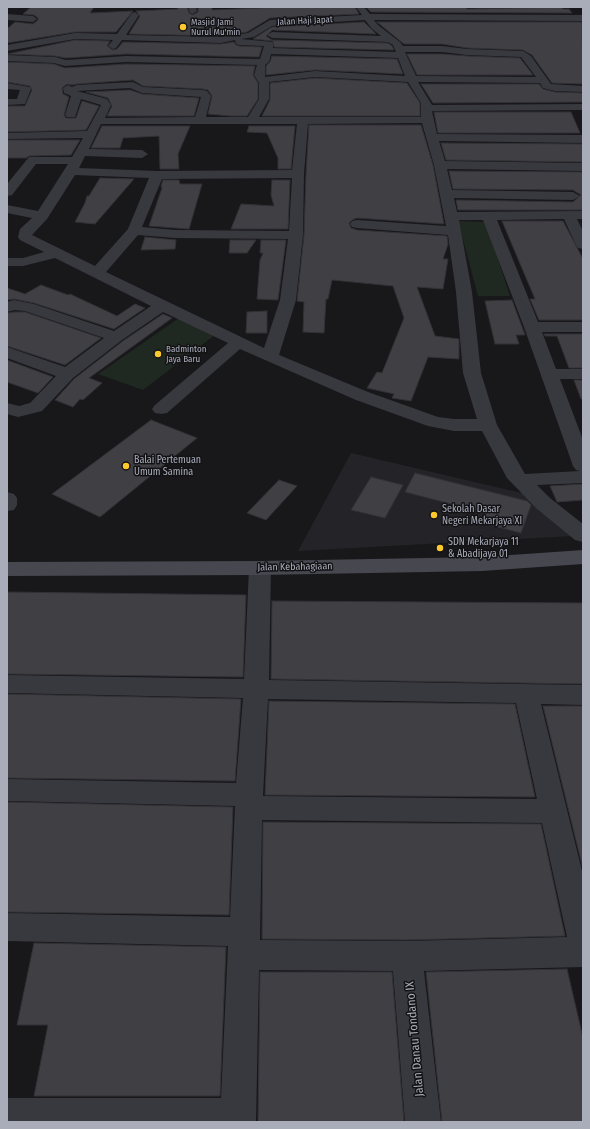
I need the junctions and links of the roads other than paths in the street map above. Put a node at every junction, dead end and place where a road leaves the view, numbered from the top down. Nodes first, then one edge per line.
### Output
1 (14, 7) edge
2 (431, 7) edge
3 (545, 7) edge
4 (364, 12) edge
5 (7, 13) edge
6 (135, 16) dead end
7 (436, 16) junction
8 (582, 16) edge
9 (7, 17) edge
10 (539, 18) junction
11 (556, 18) junction
12 (33, 19) dead end
13 (545, 28) dead end
14 (251, 35) junction
15 (392, 36) junction
16 (120, 37) junction
17 (458, 39) dead end
18 (221, 40) junction
19 (41, 42) junction
20 (113, 47) dead end
21 (7, 48) edge
22 (268, 51) junction
23 (459, 51) junction
24 (401, 52) junction
25 (10, 58) edge
26 (36, 59) junction
27 (65, 63) junction
28 (268, 63) junction
29 (412, 78) junction
30 (12, 80) edge
31 (263, 80) junction
32 (542, 80) junction
33 (583, 88) edge
34 (73, 92) junction
35 (7, 102) edge
36 (579, 107) edge
37 (427, 114) junction
38 (71, 115) dead end
39 (252, 120) junction
40 (97, 121) junction
41 (303, 121) junction
42 (577, 121) dead end
43 (199, 122) junction
44 (90, 134) junction
45 (7, 136) edge
46 (432, 137) junction
47 (583, 139) edge
48 (142, 154) dead end
49 (77, 161) junction
50 (440, 165) junction
51 (583, 167) edge
52 (7, 171) edge
53 (22, 171) junction
54 (298, 174) junction
55 (157, 175) junction
56 (7, 192) edge
57 (446, 194) junction
58 (573, 196) dead end
59 (7, 209) edge
60 (42, 216) junction
61 (450, 216) junction
62 (490, 216) junction
63 (576, 216) edge
64 (357, 224) dead end
65 (134, 230) junction
66 (454, 231) junction
67 (296, 236) junction
68 (583, 245) edge
69 (56, 253) junction
70 (7, 262) edge
71 (98, 272) junction
72 (162, 306) junction
73 (7, 307) edge
74 (532, 327) junction
75 (583, 327) edge
76 (116, 337) junction
77 (239, 342) junction
78 (7, 352) edge
79 (270, 357) junction
80 (67, 374) junction
81 (549, 374) junction
82 (583, 374) edge
83 (7, 408) edge
84 (161, 409) dead end
85 (488, 425) junction
86 (576, 426) edge
87 (583, 466) edge
88 (583, 477) edge
89 (520, 480) junction
90 (7, 498) edge
91 (7, 505) edge
92 (583, 535) edge
93 (583, 557) edge
94 (260, 568) junction
95 (7, 569) edge
96 (7, 684) edge
97 (256, 688) junction
98 (526, 694) junction
99 (583, 695) edge
100 (7, 790) edge
101 (249, 802) junction
102 (554, 811) junction
103 (7, 928) edge
104 (583, 938) edge
105 (244, 944) junction
106 (583, 952) edge
107 (408, 956) junction
108 (7, 1116) edge
109 (238, 1119) edge
110 (423, 1122) edge

1 - 5 street
2 - 7 street
3 - 11 street
4 - 7 street, Jalan Haji Japat
4 - 14 street, Jalan Haji Japat
4 - 15 street
6 - 16 street
7 - 10 street, Jalan Haji Japat
8 - 11 street, Jalan Haji Japat
9 - 12 street
10 - 11 street, Jalan Haji Japat
10 - 13 street
14 - 15 street
14 - 18 street, Jalan Haji Japat
15 - 24 street
16 - 18 street, Jalan Haji Japat
16 - 19 street, Jalan Haji Japat
16 - 20 street
17 - 23 street
18 - 22 street
19 - 21 street, Jalan Haji Japat
19 - 26 street
22 - 24 street
22 - 28 street
23 - 24 street
23 - 32 street
24 - 29 street
25 - 26 street
25 - 30 street
26 - 27 street
27 - 28 street
27 - 34 street
28 - 31 street
29 - 31 street
29 - 32 street
29 - 37 street
30 - 35 street
31 - 39 street
32 - 33 street
34 - 38 street
34 - 40 street
34 - 43 street
36 - 37 street
36 - 42 street
37 - 41 street
37 - 46 street
39 - 41 street
39 - 43 street
40 - 43 street
40 - 44 street
41 - 54 street
44 - 45 street
44 - 49 street
46 - 47 street
46 - 50 street
48 - 49 street
49 - 53 street
49 - 55 street
49 - 60 street
50 - 51 street
50 - 57 street
52 - 53 street
53 - 56 street
54 - 55 street
54 - 67 street
55 - 65 street
57 - 58 street
57 - 61 street
59 - 60 street
60 - 69 street
61 - 62 street
61 - 66 street
62 - 63 street
62 - 74 street
63 - 68 street
64 - 66 street
65 - 67 street
65 - 71 street
66 - 85 street
67 - 79 street
69 - 70 street
69 - 71 street
71 - 72 street
72 - 76 street
72 - 77 street
73 - 76 street
74 - 75 street
74 - 81 street
76 - 80 street
77 - 79 street
77 - 84 street
78 - 80 street
79 - 85 street
80 - 83 street
81 - 82 street
81 - 86 street
85 - 89 street
86 - 87 street
88 - 89 street
89 - 92 street
90 - 91 street
93 - 94 street, Jalan Kebahagiaan
94 - 95 street, Jalan Kebahagiaan
94 - 97 street
96 - 97 street
97 - 98 street
97 - 101 street
98 - 99 street
98 - 102 street
100 - 101 street
101 - 102 street
101 - 105 street
102 - 104 street
103 - 105 street
105 - 107 street
105 - 109 street
106 - 107 street
107 - 110 street, Jalan Danau Tondano IX
108 - 109 street

